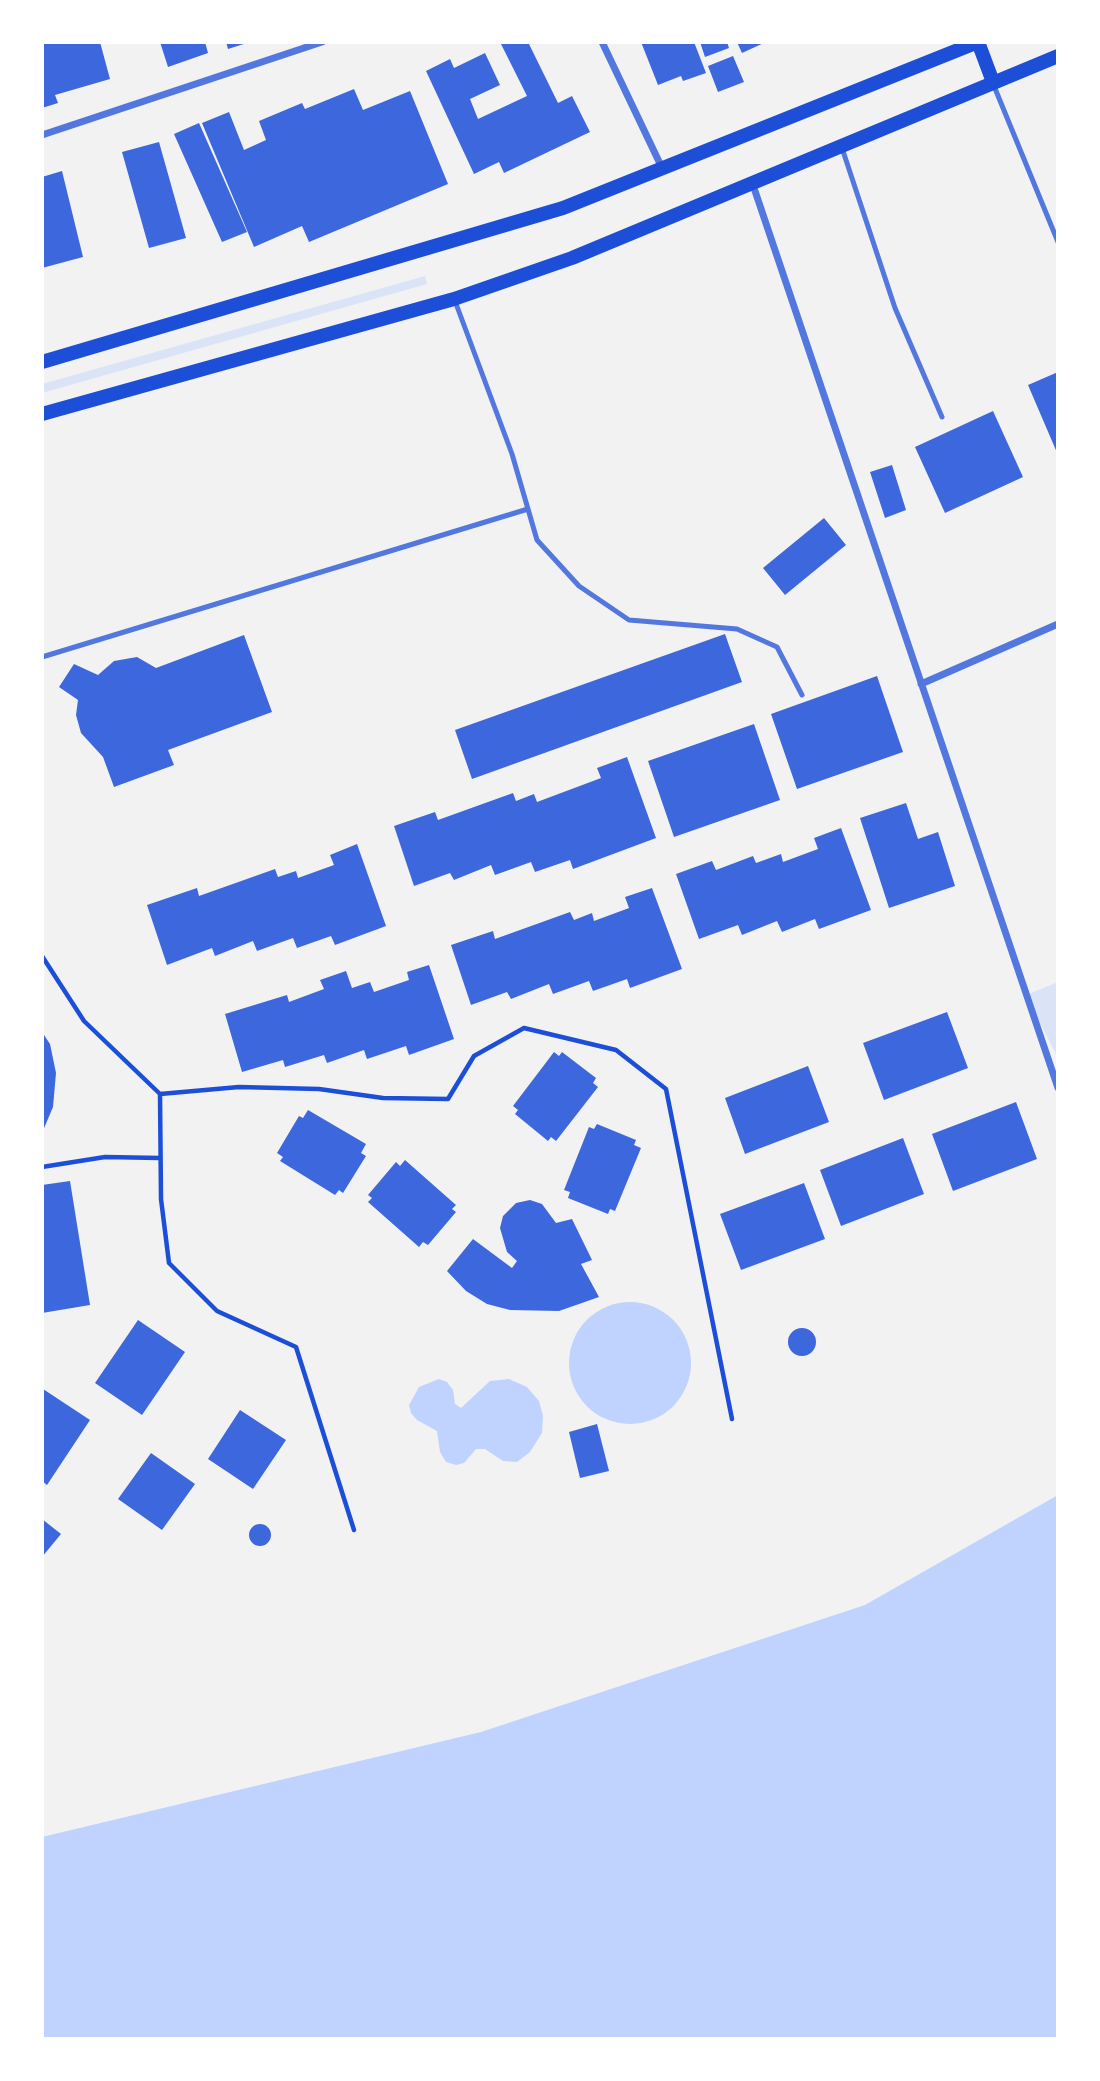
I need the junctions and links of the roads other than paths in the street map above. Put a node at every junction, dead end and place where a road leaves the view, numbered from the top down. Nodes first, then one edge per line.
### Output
1 (322, 42) edge
2 (602, 42) edge
3 (978, 42) edge
4 (1058, 56) edge
5 (993, 82) junction
6 (42, 135) edge
7 (842, 148) junction
8 (663, 171) junction
9 (754, 185) junction
10 (1058, 242) edge
11 (454, 299) junction
12 (42, 362) edge
13 (42, 414) edge
14 (942, 417) dead end
15 (528, 509) junction
16 (1058, 624) edge
17 (42, 657) edge
18 (921, 684) junction
19 (802, 695) dead end
20 (1058, 1088) edge

1 - 6 street
2 - 8 street
3 - 5 main road
3 - 8 main road
4 - 5 main road
5 - 7 main road
5 - 10 lane
7 - 9 main road
7 - 14 lane
8 - 12 main road
9 - 11 main road
9 - 18 street
11 - 13 main road
11 - 15 lane
15 - 17 lane
15 - 19 lane
16 - 18 street
18 - 20 street

